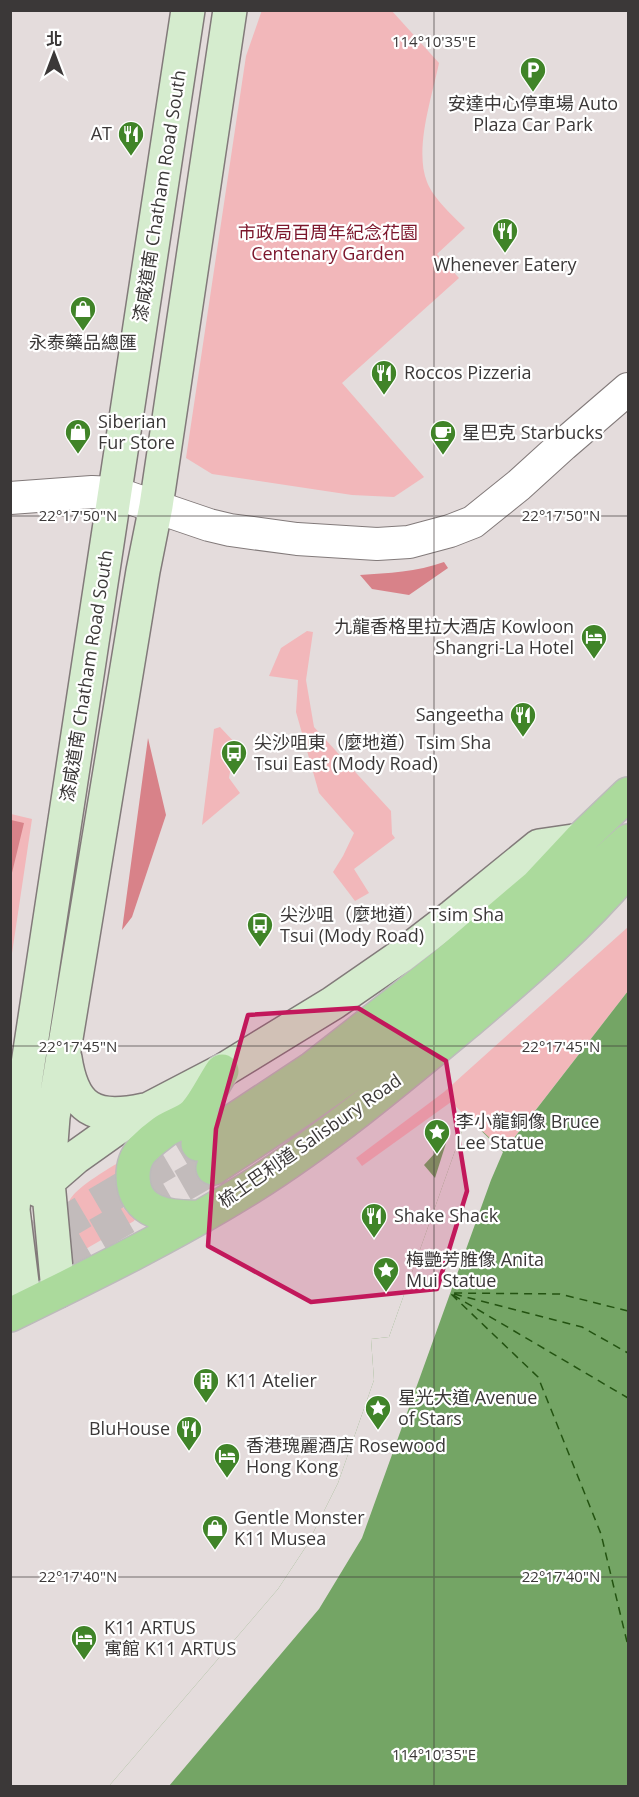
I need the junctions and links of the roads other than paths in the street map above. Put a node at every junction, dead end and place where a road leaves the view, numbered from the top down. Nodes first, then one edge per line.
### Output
1 (188, 10) edge
2 (230, 10) edge
3 (628, 389) edge
4 (115, 494) junction
5 (10, 498) edge
6 (156, 506) junction
7 (628, 794) edge
8 (580, 840) junction
9 (628, 841) edge
10 (628, 869) edge
11 (64, 1050) junction
12 (222, 1071) junction
13 (148, 1109) junction
14 (16, 1119) edge
15 (48, 1182) junction
16 (12, 1210) edge
17 (201, 1217) junction
18 (58, 1291) junction
19 (18, 1311) edge

1 - 4 main road, 漆咸道南 Chatham Road South
2 - 6 main road, 漆咸道南 Chatham Road South
3 - 6 street
4 - 5 street
4 - 6 street
4 - 14 main road, 漆咸道南 Chatham Road South
6 - 11 main road, 漆咸道南 Chatham Road South
7 - 8 main road
8 - 9 main road
8 - 12 main road
10 - 17 main road, 梳士巴利道 Salisbury Road
11 - 13 main road
11 - 15 main road, 漆咸道南 Chatham Road South
12 - 13 main road
12 - 17 main road
13 - 15 main road
14 - 16 main road, 漆咸道南 Chatham Road South
15 - 16 main road
15 - 18 main road, 漆咸道南 Chatham Road South
16 - 19 main road, 漆咸道南 Chatham Road South
17 - 18 main road, 梳士巴利道 Salisbury Road
18 - 19 main road, 梳士巴利道 Salisbury Road

